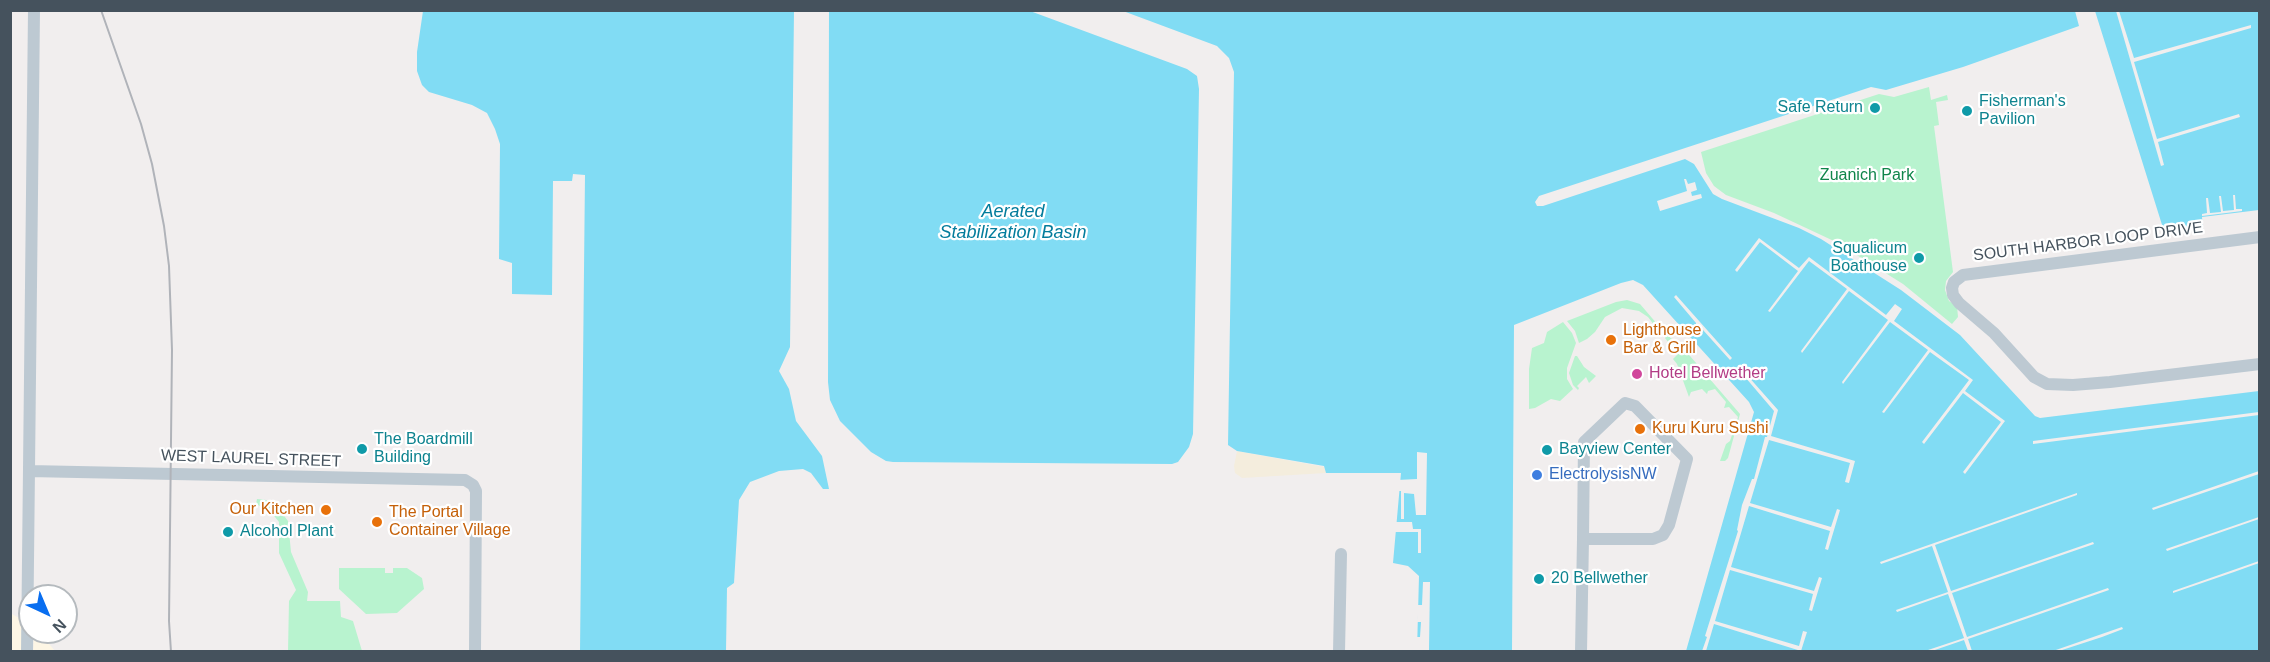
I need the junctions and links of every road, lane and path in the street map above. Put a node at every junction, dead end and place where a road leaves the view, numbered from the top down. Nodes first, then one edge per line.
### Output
1 (34, 10) edge
2 (2259, 237) edge
3 (2259, 364) edge
4 (29, 471) junction
5 (1583, 539) junction
6 (1341, 554) dead end
7 (27, 645) edge
8 (475, 651) edge
9 (1339, 651) edge
10 (1581, 651) edge

1 - 4 street
2 - 3 street, SOUTH HARBOR LOOP DRIVE
4 - 7 street
4 - 8 street, WEST LAUREL STREET
5 - 5 street
5 - 10 street
6 - 9 street

